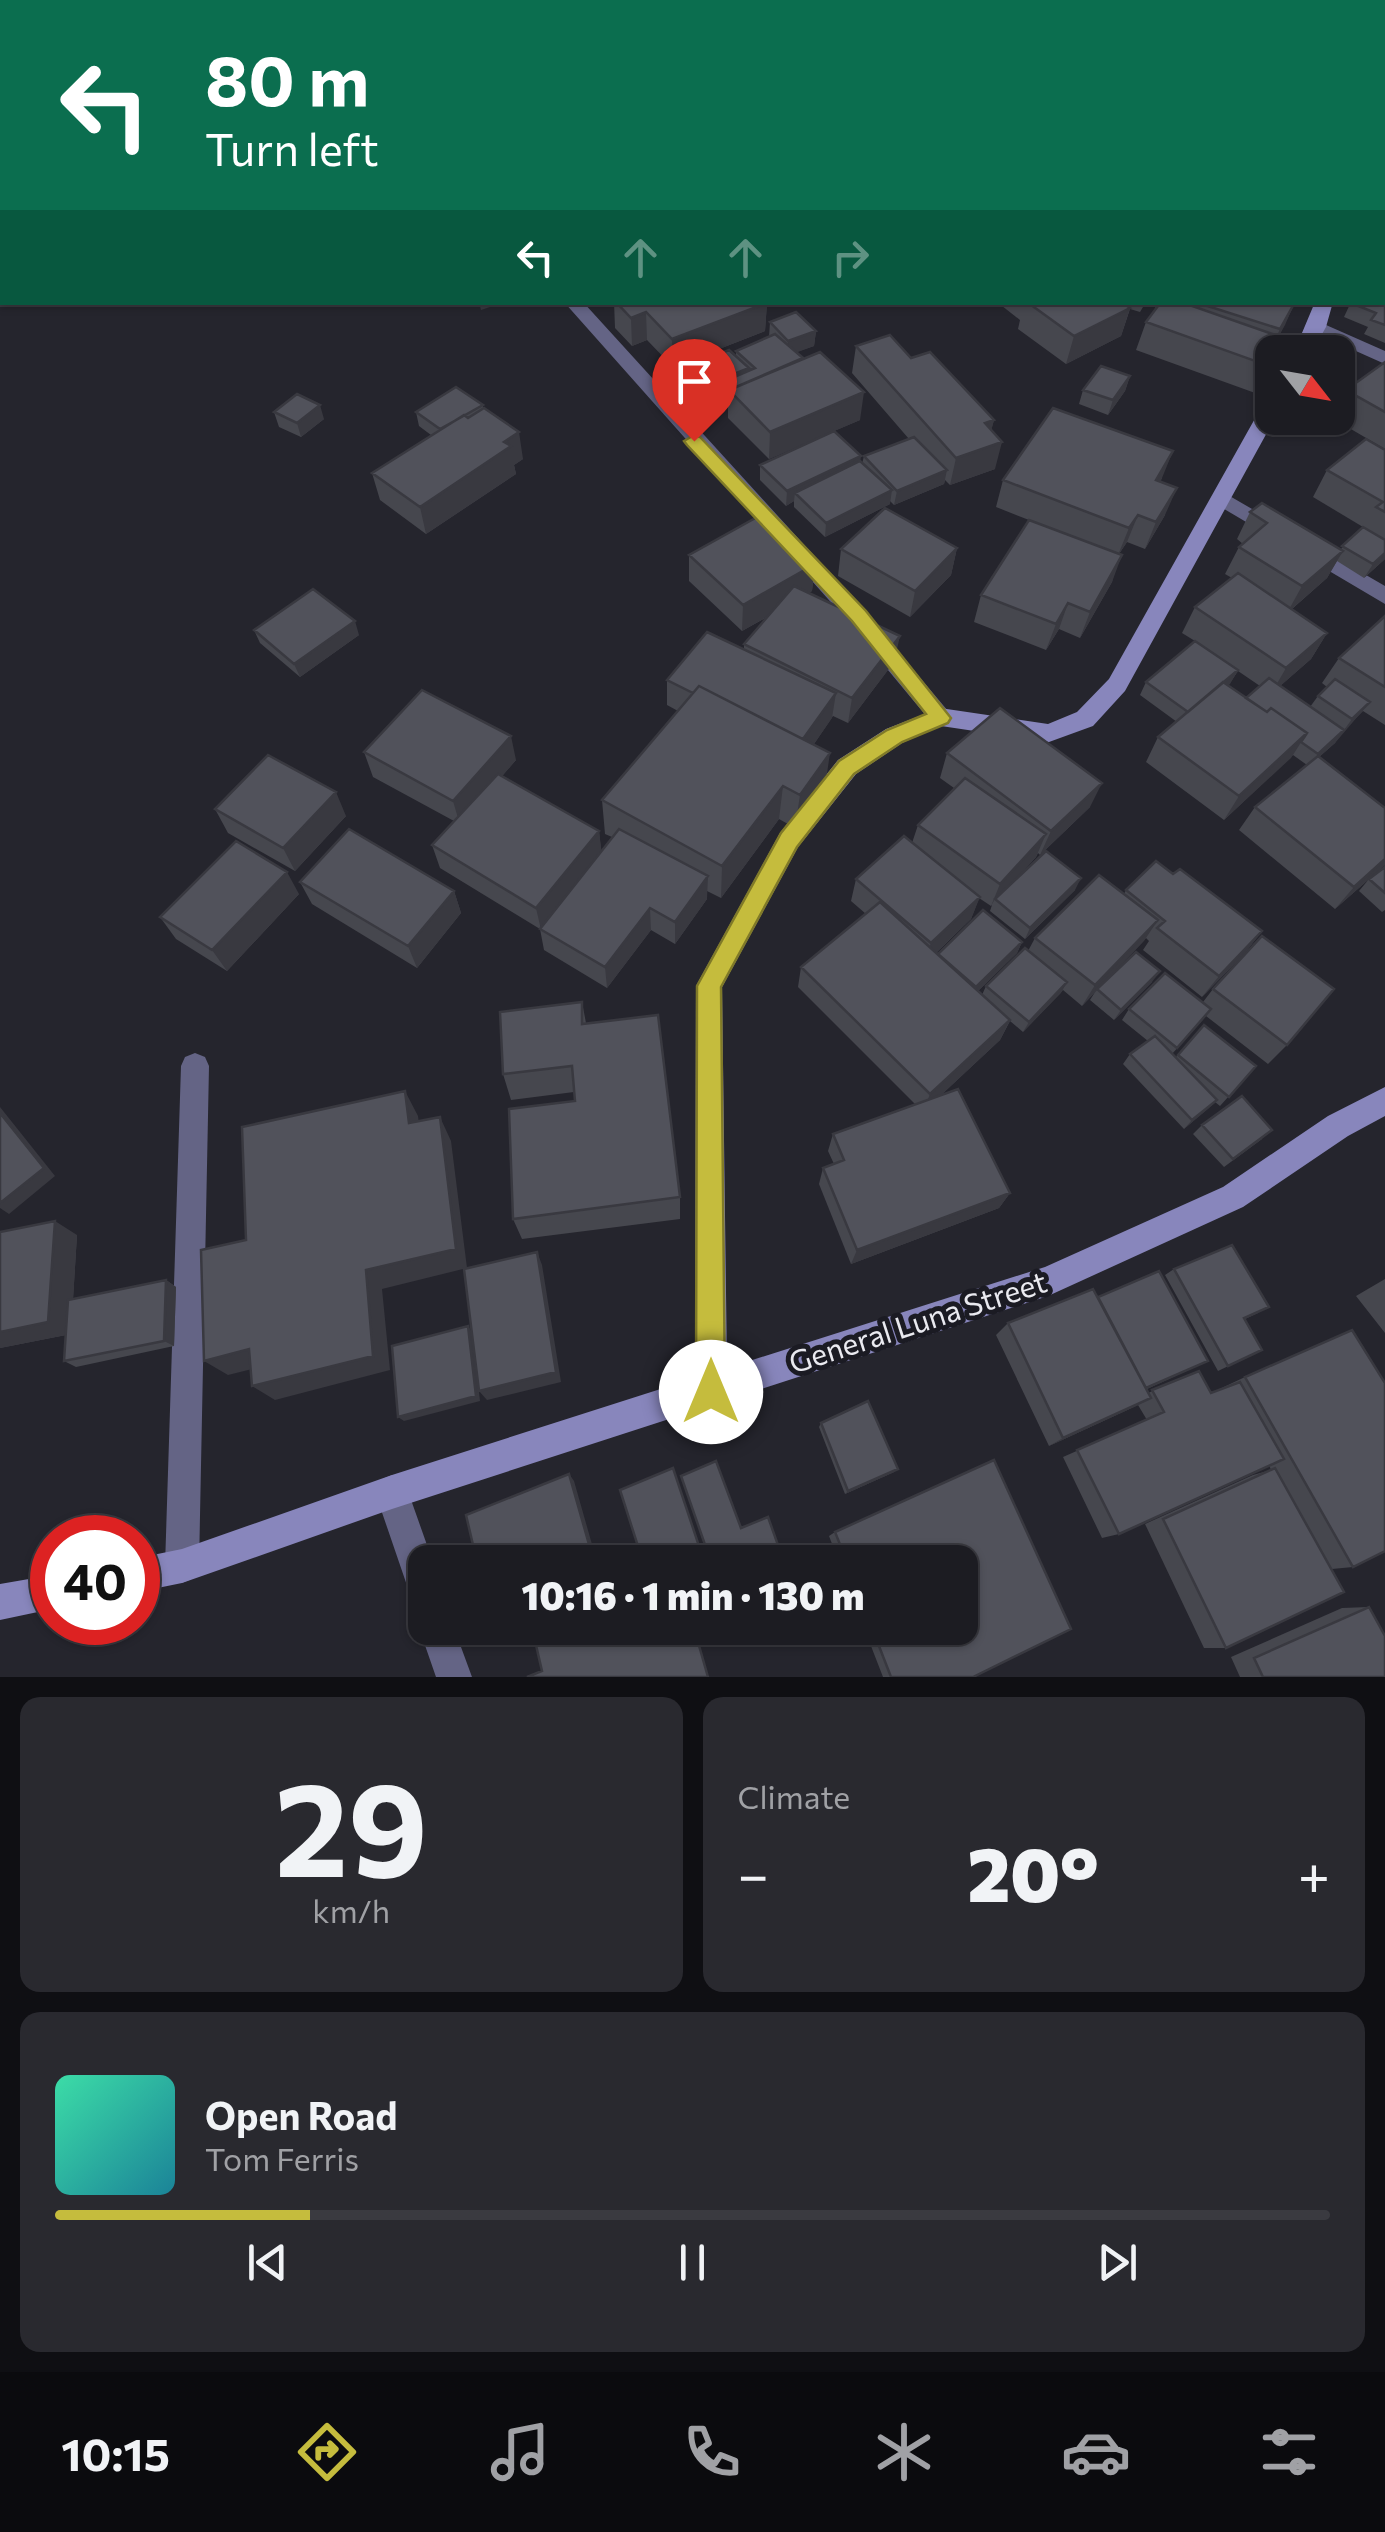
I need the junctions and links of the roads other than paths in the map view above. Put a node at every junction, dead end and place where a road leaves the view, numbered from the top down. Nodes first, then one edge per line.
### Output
1 (577, 305) edge
2 (1323, 305) edge
3 (1317, 327) junction
4 (1313, 335) edge
5 (1385, 358) edge
6 (1256, 435) edge
7 (1221, 498) junction
8 (1385, 596) edge
9 (940, 718) junction
10 (194, 1066) dead end
11 (1385, 1100) edge
12 (711, 1392) junction
13 (392, 1492) junction
14 (410, 1545) edge
15 (182, 1566) junction
16 (160, 1570) edge
17 (30, 1596) edge
18 (0, 1602) edge
19 (443, 1645) edge
20 (454, 1677) edge

1 - 9 street
2 - 3 street
3 - 4 street
3 - 5 street
6 - 7 street
7 - 8 street
7 - 9 street
9 - 12 street
10 - 15 street
11 - 12 street, General Luna Street
12 - 13 street, General Luna Street
13 - 14 street
13 - 15 street, General Luna Street
15 - 16 street, General Luna Street
17 - 18 street
19 - 20 street

